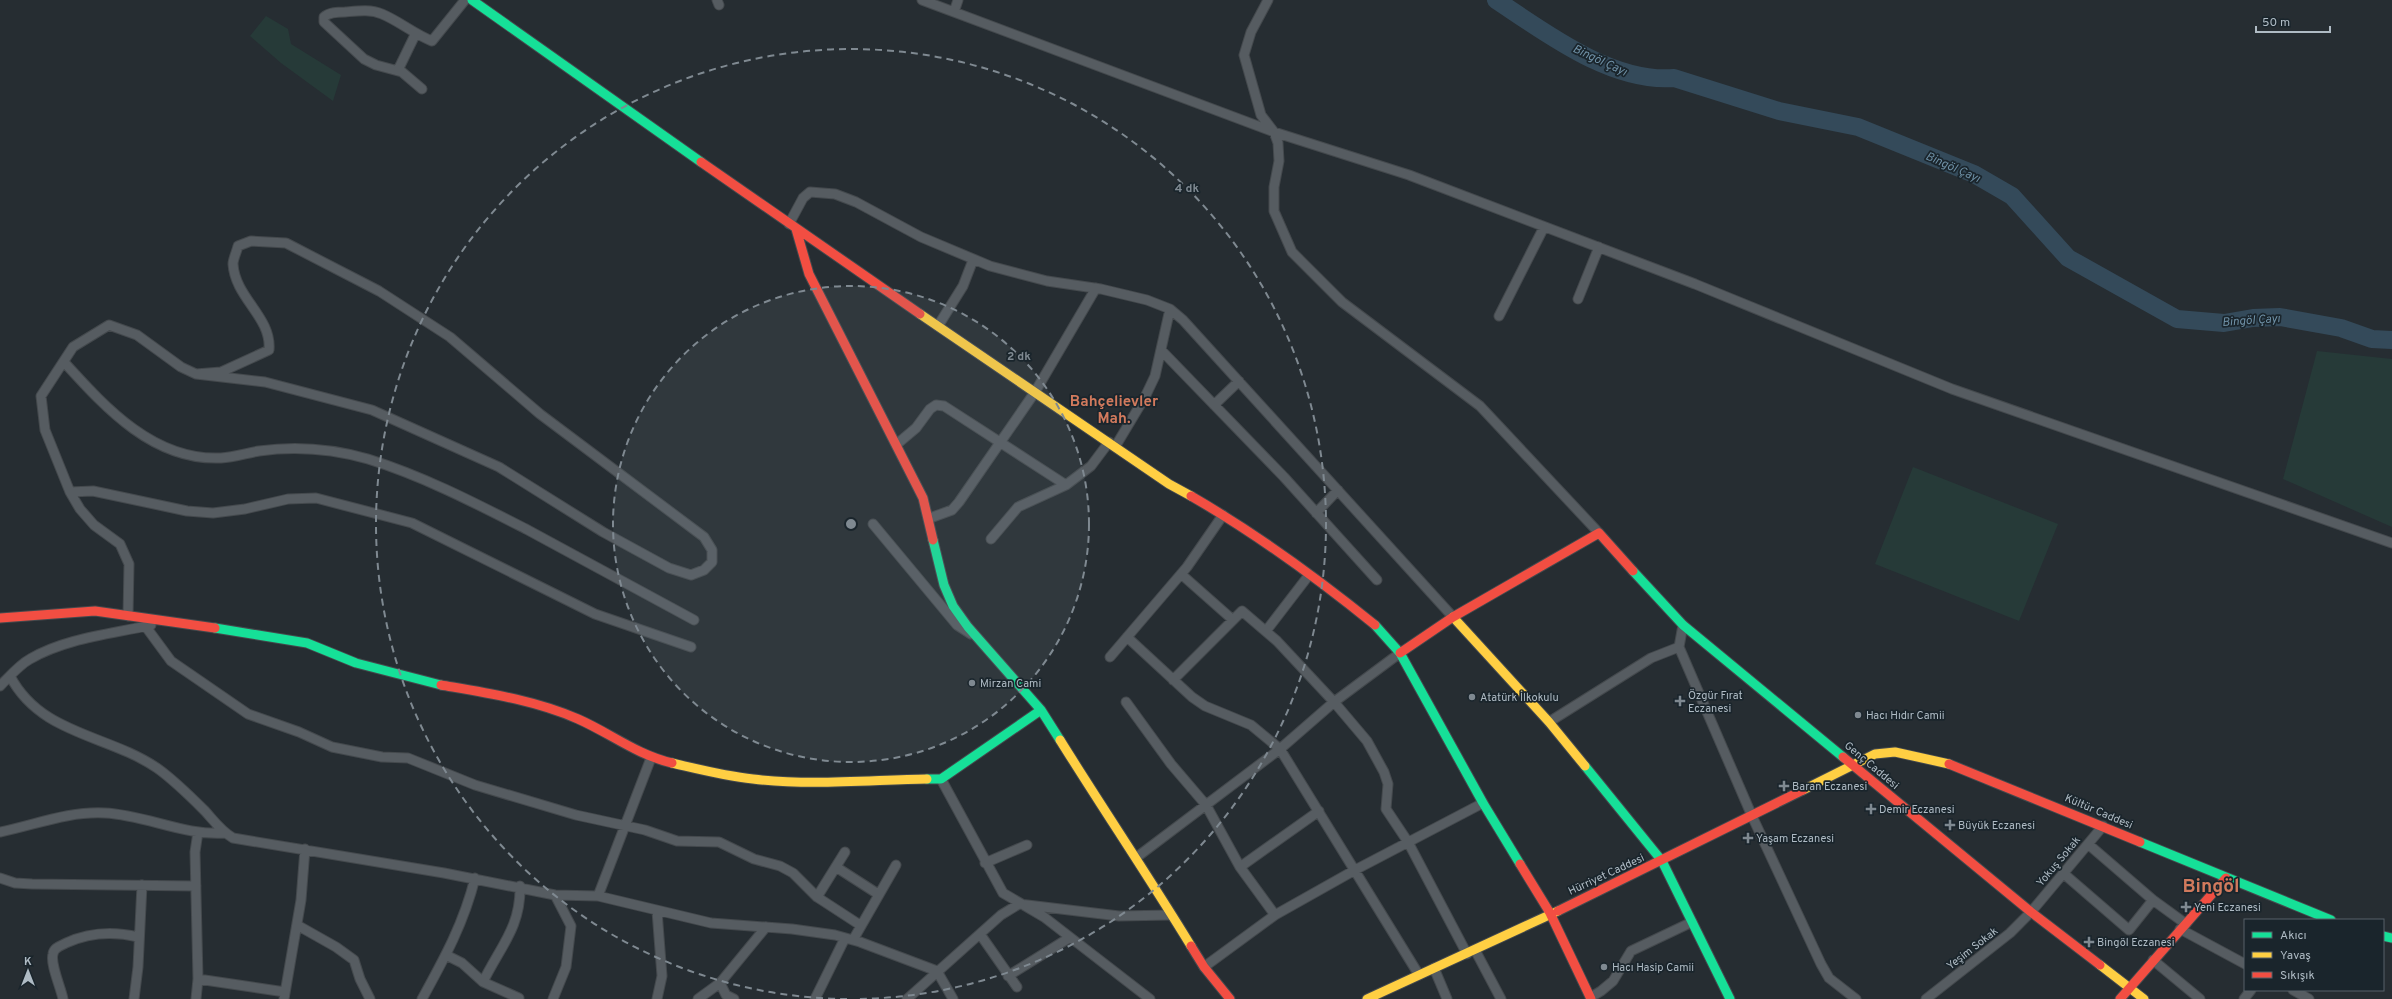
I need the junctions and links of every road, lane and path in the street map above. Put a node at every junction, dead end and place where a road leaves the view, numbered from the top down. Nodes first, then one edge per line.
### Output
1 (465, 0) edge
2 (472, 0) edge
3 (922, 0) edge
4 (958, 0) edge
5 (1268, 0) edge
6 (954, 12) junction
7 (415, 35) junction
8 (398, 70) junction
9 (422, 89) dead end
10 (1274, 132) junction
11 (793, 226) junction
12 (1544, 227) junction
13 (1599, 247) junction
14 (973, 260) junction
15 (1096, 288) junction
16 (1578, 299) dead end
17 (1170, 309) junction
18 (1499, 316) dead end
19 (938, 326) junction
20 (1161, 350) junction
21 (64, 362) junction
22 (196, 374) junction
23 (1239, 381) junction
24 (1035, 392) junction
25 (1214, 405) junction
26 (999, 443) junction
27 (897, 444) junction
28 (1112, 444) junction
29 (1066, 485) junction
30 (1338, 490) junction
31 (70, 492) junction
32 (1316, 513) junction
33 (1222, 515) junction
34 (930, 518) junction
35 (873, 524) dead end
36 (1599, 533) junction
37 (991, 539) dead end
38 (2392, 543) edge
39 (1181, 574) junction
40 (1309, 575) junction
41 (1377, 580) dead end
42 (128, 616) junction
43 (1453, 617) junction
44 (0, 618) edge
45 (694, 620) dead end
46 (1233, 620) junction
47 (172, 621) junction
48 (1683, 625) junction
49 (146, 626) junction
50 (1266, 631) junction
51 (977, 637) junction
52 (1127, 637) junction
53 (1679, 647) junction
54 (691, 648) dead end
55 (1400, 653) junction
56 (1110, 657) dead end
57 (10, 676) junction
58 (1173, 680) junction
59 (0, 686) edge
60 (1126, 702) dead end
61 (1334, 702) junction
62 (1041, 710) junction
63 (1549, 722) junction
64 (1280, 749) junction
65 (651, 758) junction
66 (1853, 765) junction
67 (941, 779) junction
68 (1483, 803) junction
69 (1206, 806) junction
70 (1319, 811) junction
71 (1752, 816) junction
72 (2103, 826) junction
73 (624, 827) junction
74 (0, 832) edge
75 (198, 832) junction
76 (225, 833) junction
77 (1408, 842) junction
78 (2088, 844) junction
79 (1027, 845) dead end
80 (305, 849) junction
81 (845, 852) dead end
82 (1137, 857) junction
83 (1662, 861) junction
84 (985, 863) junction
85 (896, 865) dead end
86 (1240, 867) junction
87 (836, 868) junction
88 (1355, 870) junction
89 (2063, 873) junction
90 (0, 878) edge
91 (474, 878) junction
92 (2226, 878) junction
93 (142, 885) junction
94 (196, 886) junction
95 (520, 886) junction
96 (556, 894) junction
97 (878, 894) junction
98 (598, 896) junction
99 (817, 897) junction
100 (2153, 900) junction
101 (1019, 904) junction
102 (656, 910) junction
103 (2032, 912) junction
104 (1550, 913) junction
105 (1171, 915) junction
106 (1275, 916) junction
107 (2328, 919) edge
108 (1692, 922) junction
109 (296, 925) junction
110 (860, 925) junction
111 (2183, 926) junction
112 (766, 927) junction
113 (980, 934) junction
114 (138, 937) junction
115 (1069, 938) junction
116 (849, 939) junction
117 (1471, 952) junction
118 (446, 955) junction
119 (2153, 960) junction
120 (2244, 963) edge
121 (1204, 967) junction
122 (1434, 968) junction
123 (936, 971) junction
124 (1419, 974) junction
125 (1008, 976) junction
126 (198, 979) junction
127 (483, 982) junction
128 (720, 983) junction
129 (1017, 987) dead end
130 (2130, 987) junction
131 (2250, 991) edge
132 (2295, 991) edge
133 (284, 996) edge
134 (519, 998) dead end
135 (1591, 998) edge
136 (63, 999) edge
137 (134, 999) edge
138 (196, 999) edge
139 (370, 999) edge
140 (422, 999) edge
141 (553, 999) edge
142 (657, 999) edge
143 (698, 999) edge
144 (734, 999) edge
145 (815, 999) edge
146 (906, 999) edge
147 (953, 999) edge
148 (1150, 999) edge
149 (1230, 999) edge
150 (1367, 999) edge
151 (1447, 999) edge
152 (1501, 999) edge
153 (1730, 999) edge
154 (1856, 999) edge
155 (1926, 999) edge
156 (2120, 999) edge
157 (2144, 999) edge
158 (2200, 999) edge
159 (2244, 999) edge
160 (2309, 999) edge

1 - 7 street
2 - 11 street
3 - 6 street
4 - 6 street
5 - 10 street
6 - 10 street
7 - 8 street
7 - 8 street
8 - 9 street
10 - 12 street
10 - 36 street
11 - 14 street
11 - 19 street
11 - 27 street
12 - 13 street
12 - 18 street
13 - 16 street
13 - 38 street
14 - 15 street
14 - 19 street
15 - 17 street
15 - 24 street
17 - 20 street
17 - 23 street
19 - 24 street
20 - 25 street
20 - 28 street
21 - 22 street
21 - 31 street
21 - 45 street
22 - 22 street
23 - 25 street
23 - 30 street
24 - 26 street
24 - 28 street
25 - 32 street
26 - 27 street
26 - 29 street
26 - 34 street
27 - 34 street
28 - 29 street
28 - 33 street
29 - 37 street
30 - 32 street
30 - 43 street
31 - 42 street
31 - 54 street
32 - 41 street
33 - 39 street
33 - 40 street
34 - 51 street
35 - 51 street
36 - 43 street
36 - 48 street, Genç Caddesi
39 - 46 street
39 - 52 street
40 - 50 street
40 - 55 street
42 - 44 street
42 - 47 street
43 - 55 street
43 - 63 street
46 - 50 street
46 - 58 street
47 - 49 street
47 - 65 street
48 - 53 street
48 - 66 street, Genç Caddesi
49 - 57 street
49 - 73 street
50 - 61 street
51 - 62 street
52 - 56 street
52 - 58 street
53 - 63 street
53 - 71 street
55 - 61 street
55 - 68 street
57 - 59 street
57 - 76 street
58 - 64 street
60 - 69 street
61 - 64 street
61 - 77 street
62 - 67 street
62 - 82 street
63 - 83 street
64 - 69 street
64 - 70 street
65 - 67 street
65 - 73 street
66 - 71 street, Hürriyet Caddesi
66 - 72 street, Kültür Caddesi
66 - 103 street, Genç Caddesi
67 - 84 street
68 - 77 street
68 - 104 street
69 - 82 street
69 - 86 street
70 - 86 street
70 - 88 street
71 - 83 street, Hürriyet Caddesi
71 - 154 street
72 - 78 street, Yokuş Sokak
72 - 92 street, Kültür Caddesi
73 - 98 street
73 - 99 street
74 - 75 street
75 - 76 street
75 - 94 street
76 - 80 street
77 - 88 street
77 - 117 street
78 - 89 street, Yokuş Sokak
78 - 100 street
79 - 84 street
80 - 91 street
80 - 109 street
81 - 87 street
82 - 105 street
83 - 104 street, Hürriyet Caddesi
83 - 108 street
84 - 101 street
85 - 97 street
86 - 106 street
87 - 97 street
87 - 99 street
88 - 106 street
88 - 124 street
89 - 100 street
89 - 103 street, Yokuş Sokak
90 - 93 street
91 - 95 street
91 - 118 street
92 - 107 street, Kültür Caddesi
92 - 111 street
93 - 94 street
93 - 114 street
94 - 126 street
95 - 96 street
95 - 127 street
96 - 98 street
96 - 141 street
97 - 110 street
98 - 102 street
99 - 110 street
100 - 111 street
101 - 105 street
101 - 113 street
101 - 115 street
102 - 112 street
102 - 142 street
103 - 130 street, Genç Caddesi
103 - 155 street, Yeşim Sokak
104 - 117 street, Hürriyet Caddesi
104 - 135 street
105 - 121 street
106 - 121 street
108 - 135 street
108 - 153 street
109 - 133 street
109 - 139 street
110 - 116 street
111 - 119 street
111 - 120 street
112 - 116 street
112 - 128 street
113 - 123 street
113 - 125 street
114 - 136 street
114 - 137 street
115 - 125 street
115 - 148 street
116 - 123 street
116 - 145 street
117 - 122 street, Hürriyet Caddesi
117 - 152 street
118 - 127 street
118 - 140 street
119 - 130 street
119 - 158 street
121 - 149 street
122 - 124 street, Hürriyet Caddesi
122 - 151 street
123 - 146 street
123 - 147 street
124 - 150 street, Hürriyet Caddesi
125 - 129 street
126 - 133 street
126 - 138 street
127 - 134 street
128 - 143 street
128 - 144 street
130 - 156 street
130 - 157 street, Genç Caddesi
131 - 159 street
132 - 160 street

